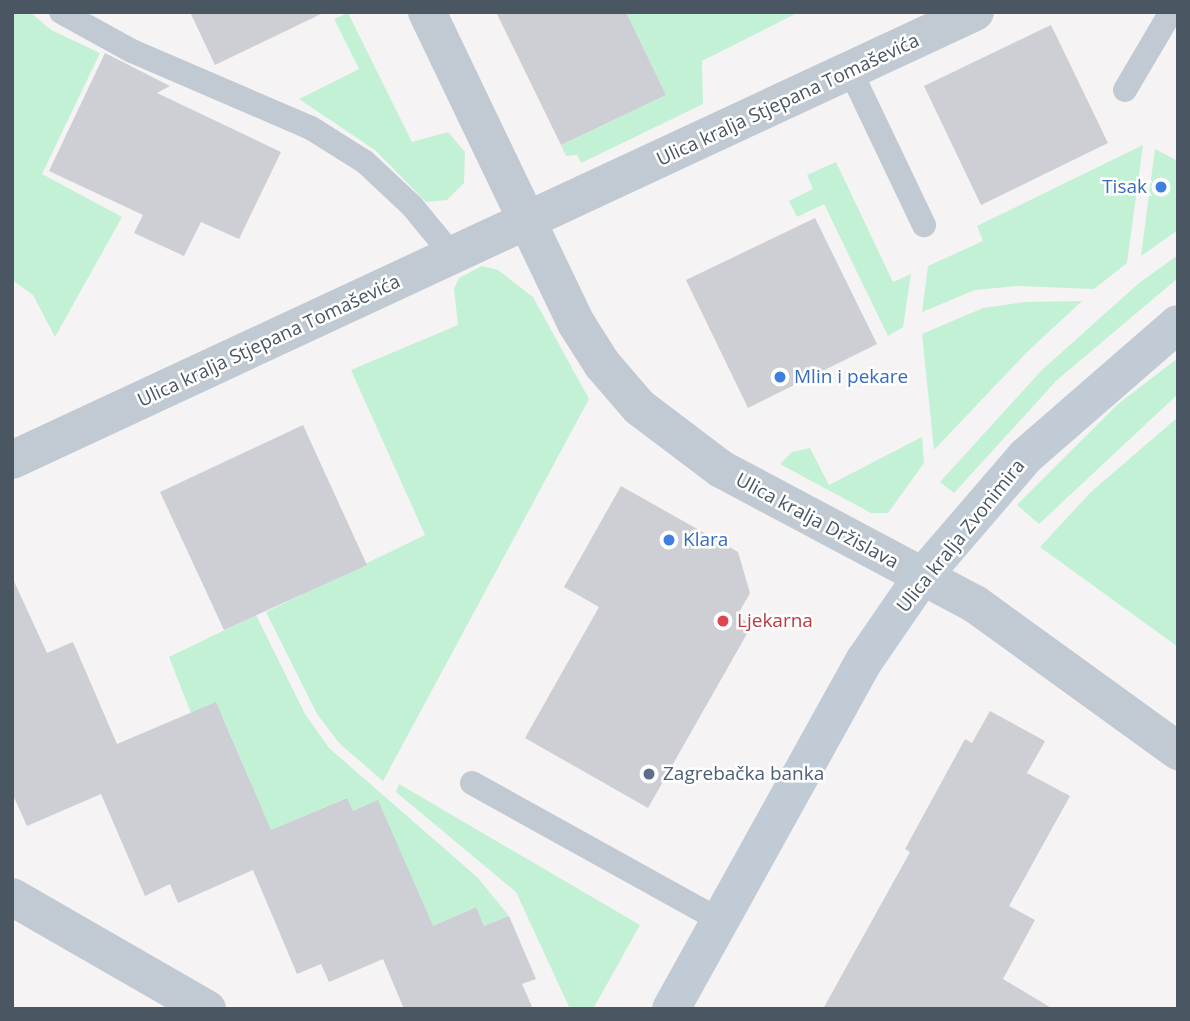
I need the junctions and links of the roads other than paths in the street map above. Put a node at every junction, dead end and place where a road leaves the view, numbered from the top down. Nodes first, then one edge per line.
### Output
1 (61, 12) edge
2 (427, 12) edge
3 (975, 12) edge
4 (1171, 12) edge
5 (850, 70) junction
6 (1125, 90) dead end
7 (526, 223) junction
8 (924, 225) dead end
9 (453, 256) junction
10 (1178, 324) edge
11 (12, 460) edge
12 (921, 578) junction
13 (1178, 751) edge
14 (472, 783) dead end
15 (12, 897) edge
16 (719, 920) junction
17 (207, 1009) edge
18 (671, 1009) edge

1 - 9 lane
2 - 7 street
3 - 5 street, Ulica kralja Stjepana Tomaševića
4 - 6 lane
5 - 7 street, Ulica kralja Stjepana Tomaševića
5 - 8 lane
7 - 9 street, Ulica kralja Stjepana Tomaševića
7 - 12 street, Ulica kralja Držislava
9 - 11 street, Ulica kralja Stjepana Tomaševića
10 - 12 main road, Ulica kralja Zvonimira
12 - 13 street, Ulica kralja Držislava
12 - 16 main road, Ulica kralja Zvonimira
14 - 16 lane
15 - 17 street
16 - 18 main road, Ulica kralja Zvonimira

